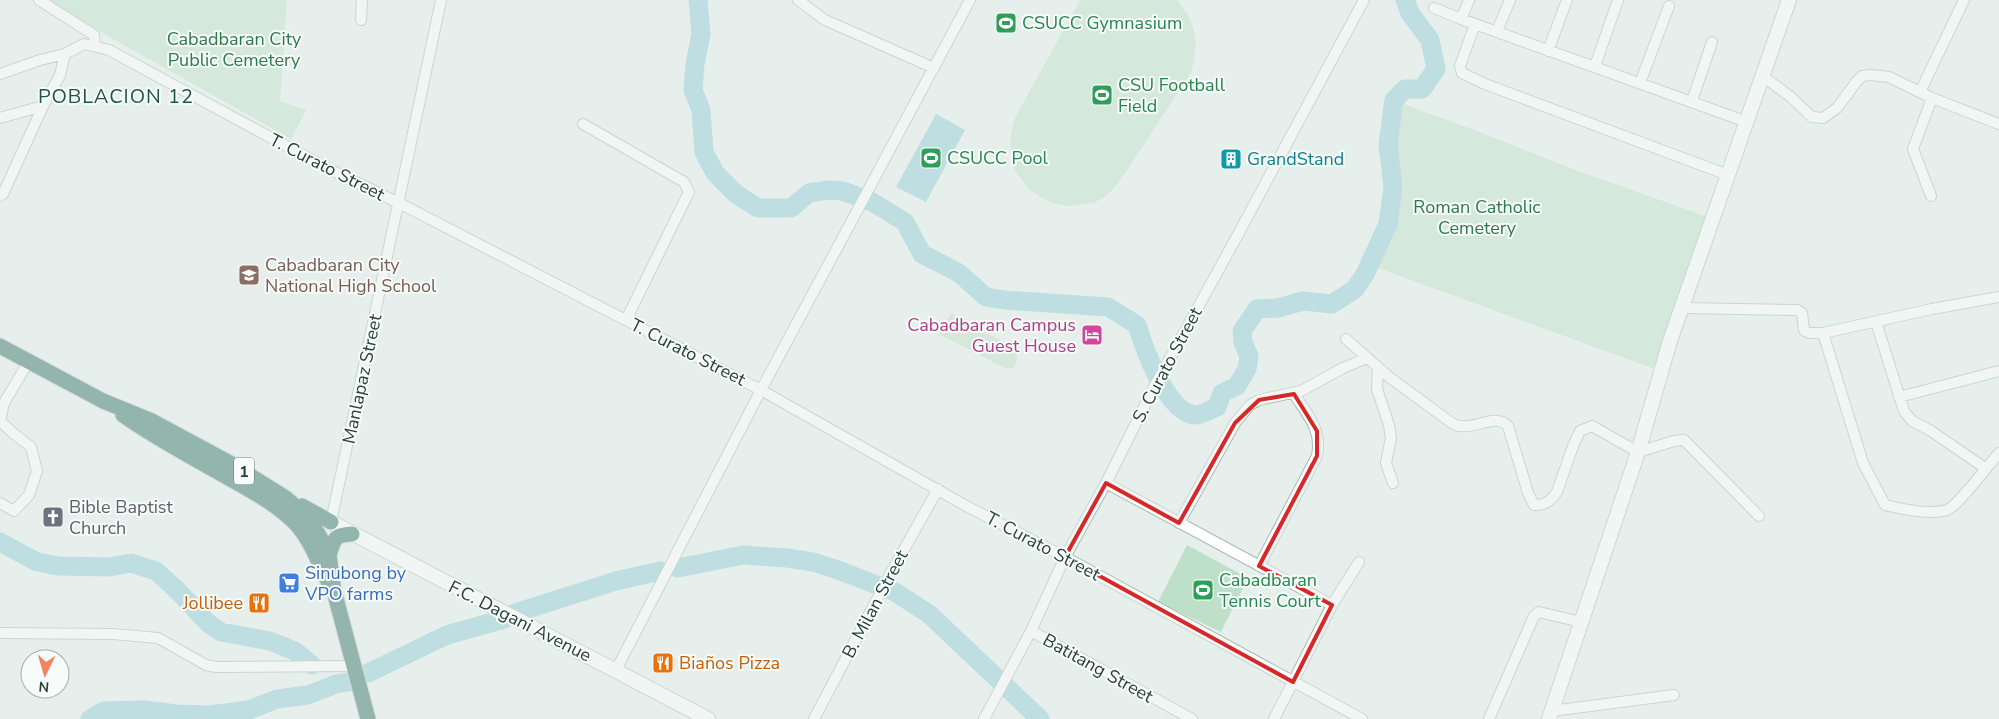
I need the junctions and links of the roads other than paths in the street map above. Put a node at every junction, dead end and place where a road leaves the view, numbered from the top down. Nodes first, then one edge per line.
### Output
1 (39, 0) edge
2 (362, 0) edge
3 (441, 0) edge
4 (798, 0) edge
5 (970, 0) edge
6 (1364, 0) edge
7 (1469, 0) edge
8 (1510, 0) edge
9 (1567, 0) edge
10 (1618, 0) edge
11 (1789, 0) edge
12 (1964, 0) edge
13 (1669, 6) dead end
14 (1434, 8) dead end
15 (1461, 19) junction
16 (361, 20) dead end
17 (1475, 24) junction
18 (1497, 31) junction
19 (1712, 42) dead end
20 (95, 46) junction
21 (1548, 51) junction
22 (65, 54) junction
23 (1594, 66) junction
24 (934, 68) junction
25 (0, 74) edge
26 (1764, 76) junction
27 (1640, 83) junction
28 (1920, 92) junction
29 (1932, 98) junction
30 (1692, 101) junction
31 (43, 106) junction
32 (0, 118) edge
33 (1747, 122) junction
34 (583, 124) dead end
35 (1999, 124) edge
36 (1728, 175) junction
37 (0, 196) edge
38 (1931, 196) dead end
39 (399, 203) junction
40 (1999, 297) edge
41 (1683, 308) junction
42 (626, 320) junction
43 (1876, 322) junction
44 (1823, 333) junction
45 (1346, 339) dead end
46 (0, 346) edge
47 (1367, 358) junction
48 (29, 361) junction
49 (1378, 367) junction
50 (1999, 371) edge
51 (761, 390) junction
52 (1294, 394) junction
53 (1899, 397) junction
54 (103, 401) junction
55 (1638, 452) junction
56 (1999, 452) edge
57 (1985, 468) junction
58 (1106, 483) junction
59 (1393, 483) dead end
60 (938, 489) junction
61 (286, 498) junction
62 (0, 503) edge
63 (1759, 516) dead end
64 (331, 522) junction
65 (1179, 524) junction
66 (352, 534) junction
67 (329, 555) junction
68 (1065, 557) junction
69 (1359, 562) dead end
70 (1259, 566) junction
71 (334, 590) junction
72 (1332, 605) junction
73 (1581, 622) junction
74 (1031, 631) junction
75 (0, 633) edge
76 (355, 666) junction
77 (616, 670) junction
78 (1293, 682) junction
79 (1674, 695) dead end
80 (1551, 715) edge
81 (368, 719) edge
82 (708, 719) edge
83 (814, 719) edge
84 (984, 719) edge
85 (1192, 719) edge
86 (1274, 719) edge
87 (1362, 719) edge
88 (1489, 719) edge

1 - 20 street
2 - 16 street
3 - 39 street, Manlapaz Street
4 - 24 street
5 - 24 street
6 - 58 street, S. Curato Street
7 - 15 street
8 - 18 street
9 - 21 street
10 - 23 street
11 - 26 main road
12 - 28 street
13 - 27 street
14 - 15 street
15 - 17 street
17 - 18 street
17 - 36 street
18 - 21 street
19 - 30 street
20 - 22 street
20 - 39 street, T. Curato Street
21 - 23 street
22 - 25 street
22 - 31 street
23 - 27 street
24 - 51 street
26 - 28 street
26 - 33 main road
27 - 30 street
28 - 29 street
29 - 35 street
29 - 38 street
30 - 33 street
31 - 32 street
31 - 37 street
33 - 36 main road
34 - 42 street
36 - 41 main road
39 - 42 street, T. Curato Street
39 - 64 street, Manlapaz Street
40 - 43 street
41 - 44 street
41 - 55 main road
42 - 51 street, T. Curato Street
43 - 44 street
43 - 53 street
44 - 57 street
45 - 47 street
46 - 48 highway, 1
47 - 49 street
47 - 52 street
48 - 54 highway, 1
48 - 62 street
49 - 55 street
49 - 59 street
50 - 53 street
51 - 60 street, T. Curato Street
51 - 77 street
52 - 65 street
52 - 70 street
53 - 57 street
54 - 61 highway, 1
54 - 71 highway, 1
55 - 63 street
55 - 73 main road
56 - 57 street
58 - 65 street
58 - 68 street, S. Curato Street
60 - 68 street, T. Curato Street
60 - 83 street, B. Milan Street
61 - 64 highway
61 - 67 highway, 1
64 - 66 main road, F.C. Dagani Avenue
65 - 70 street
66 - 67 highway
66 - 77 main road, F.C. Dagani Avenue
67 - 71 highway, 1
68 - 74 street, S. Curato Street
68 - 78 street, T. Curato Street
69 - 72 street
70 - 72 street
71 - 76 highway, 1
72 - 78 street
73 - 80 main road
73 - 88 street
74 - 84 street, S. Curato Street
74 - 85 street, Batitang Street
75 - 76 street
76 - 81 highway, 1
77 - 82 main road, F.C. Dagani Avenue
78 - 86 street
78 - 87 street, T. Curato Street
79 - 80 street

